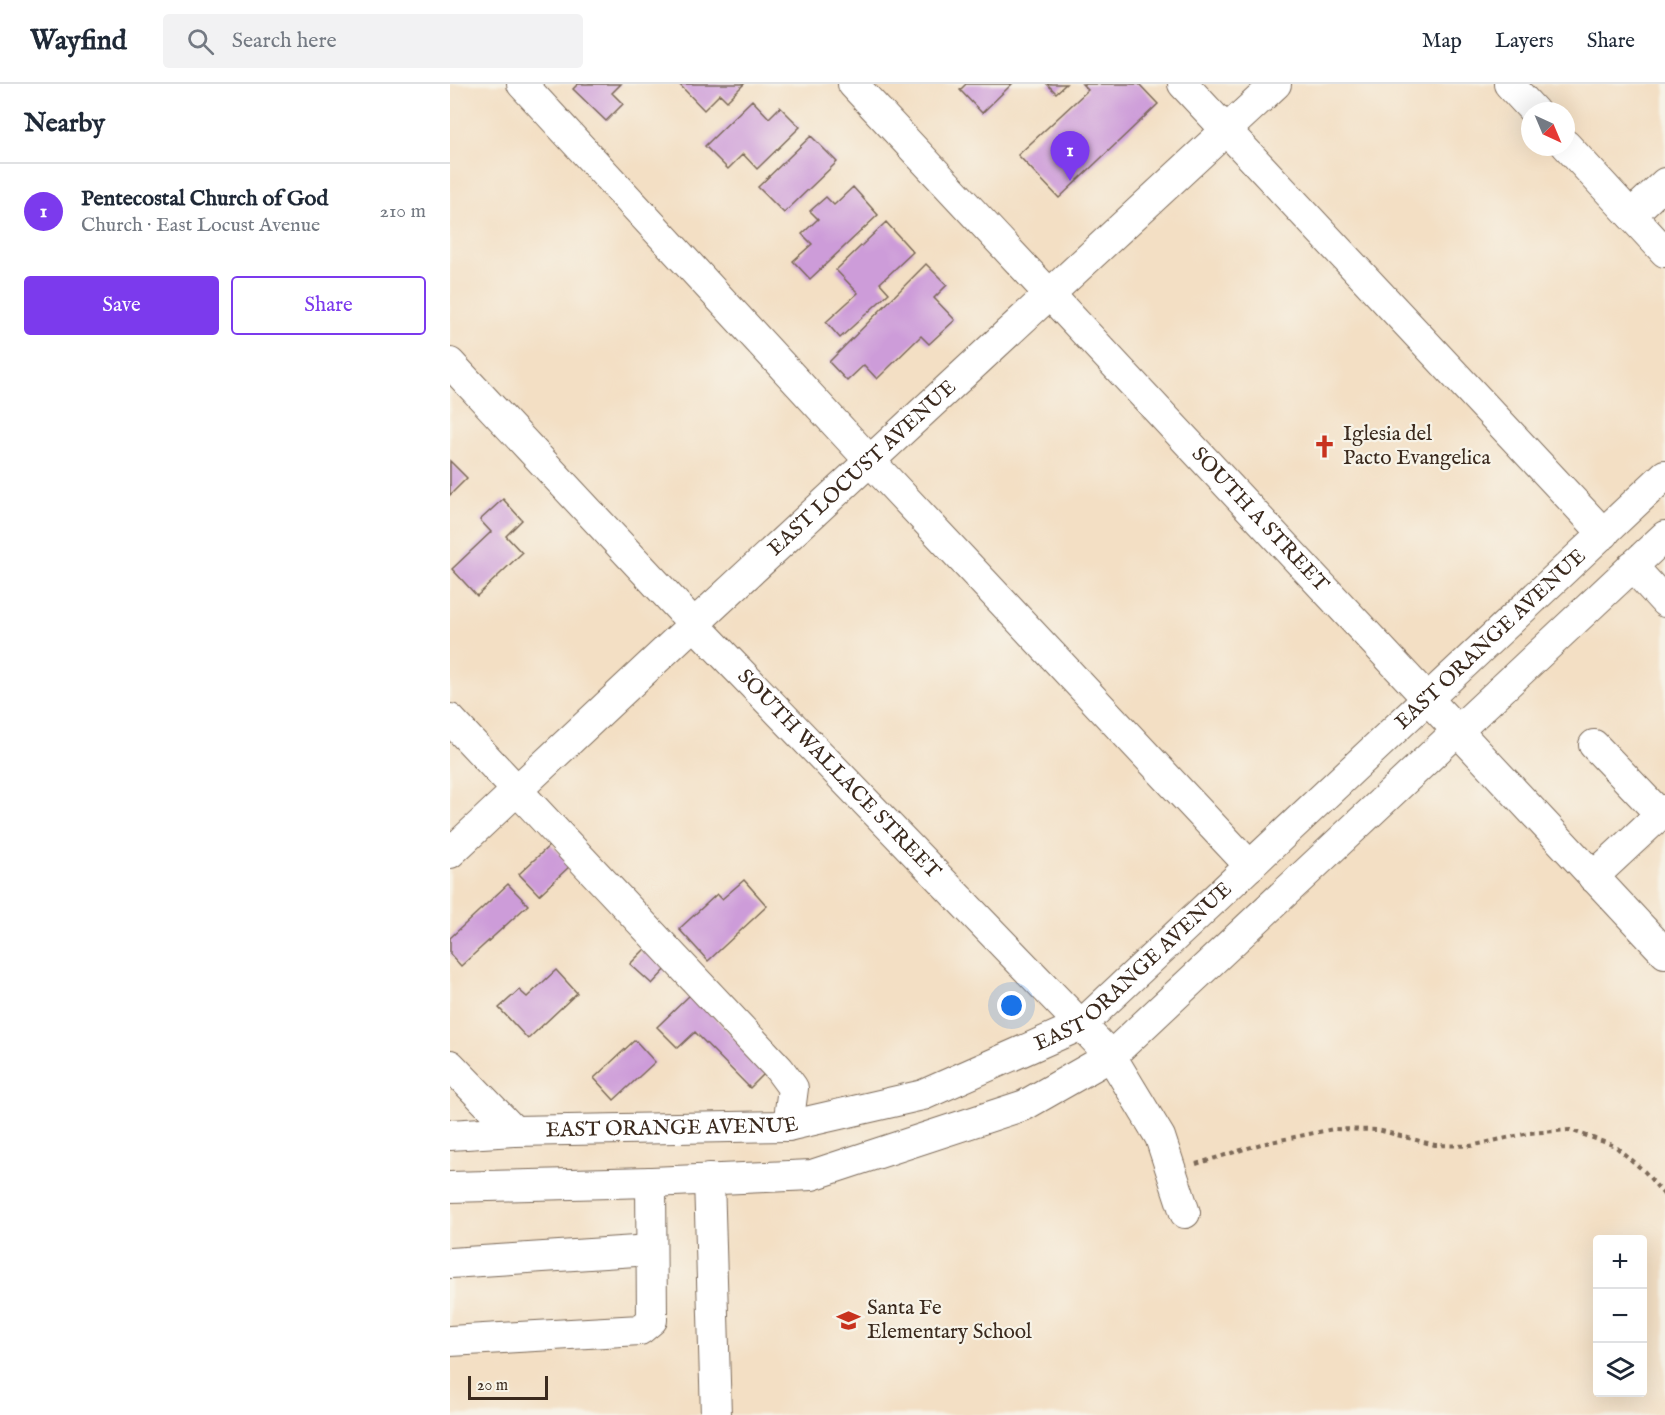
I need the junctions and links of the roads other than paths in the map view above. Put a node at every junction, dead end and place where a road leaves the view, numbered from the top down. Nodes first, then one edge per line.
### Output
1 (522, 84) edge
2 (853, 84) edge
3 (1183, 84) edge
4 (1276, 84) edge
5 (1509, 84) edge
6 (1526, 102) edge
7 (1226, 130) junction
8 (1575, 155) edge
9 (1665, 183) edge
10 (1631, 215) junction
11 (1665, 252) edge
12 (1050, 295) junction
13 (450, 363) edge
14 (870, 461) junction
15 (1665, 476) edge
16 (1604, 534) junction
17 (1665, 536) edge
18 (1632, 566) junction
19 (1665, 602) edge
20 (694, 624) junction
21 (1428, 700) junction
22 (450, 719) edge
23 (1457, 731) junction
24 (1594, 745) dead end
25 (517, 790) junction
26 (1662, 812) edge
27 (450, 853) edge
28 (1250, 867) junction
29 (1593, 877) junction
30 (1665, 953) edge
31 (1081, 1025) junction
32 (1111, 1056) junction
33 (450, 1065) edge
34 (788, 1126) junction
35 (514, 1131) junction
36 (456, 1140) edge
37 (709, 1179) junction
38 (651, 1182) junction
39 (450, 1187) edge
40 (1185, 1213) dead end
41 (651, 1250) junction
42 (450, 1263) edge
43 (450, 1341) edge
44 (716, 1415) edge

1 - 14 street
2 - 12 street, SOUTH A STREET
3 - 7 street
4 - 7 street, EAST LOCUST AVENUE
5 - 6 street
7 - 12 street, EAST LOCUST AVENUE
7 - 16 street
8 - 10 street
9 - 10 street
10 - 11 street
12 - 14 street, EAST LOCUST AVENUE
12 - 21 street, SOUTH A STREET
13 - 20 street, SOUTH WALLACE STREET
14 - 20 street, EAST LOCUST AVENUE
14 - 28 street
15 - 16 street, EAST ORANGE AVENUE
16 - 21 street, EAST ORANGE AVENUE
17 - 18 street, EAST ORANGE AVENUE
18 - 19 street
18 - 23 street, EAST ORANGE AVENUE
20 - 25 street, EAST LOCUST AVENUE
20 - 31 street, SOUTH WALLACE STREET
21 - 23 street, SOUTH A STREET
21 - 28 street, EAST ORANGE AVENUE
22 - 25 street
23 - 29 street, SOUTH A STREET
23 - 32 street, EAST ORANGE AVENUE
24 - 26 street
25 - 27 street, EAST LOCUST AVENUE
25 - 34 street
26 - 29 street
28 - 31 street, EAST ORANGE AVENUE
29 - 30 street, SOUTH A STREET
31 - 32 street, SOUTH WALLACE STREET
31 - 34 street, EAST ORANGE AVENUE
32 - 37 street, EAST ORANGE AVENUE
32 - 40 street, SOUTH WALLACE STREET
33 - 35 street
34 - 35 street, EAST ORANGE AVENUE
35 - 36 street, EAST ORANGE AVENUE
37 - 38 street, EAST ORANGE AVENUE
37 - 44 street
38 - 39 street, EAST ORANGE AVENUE
38 - 41 street
41 - 42 street
41 - 43 street

